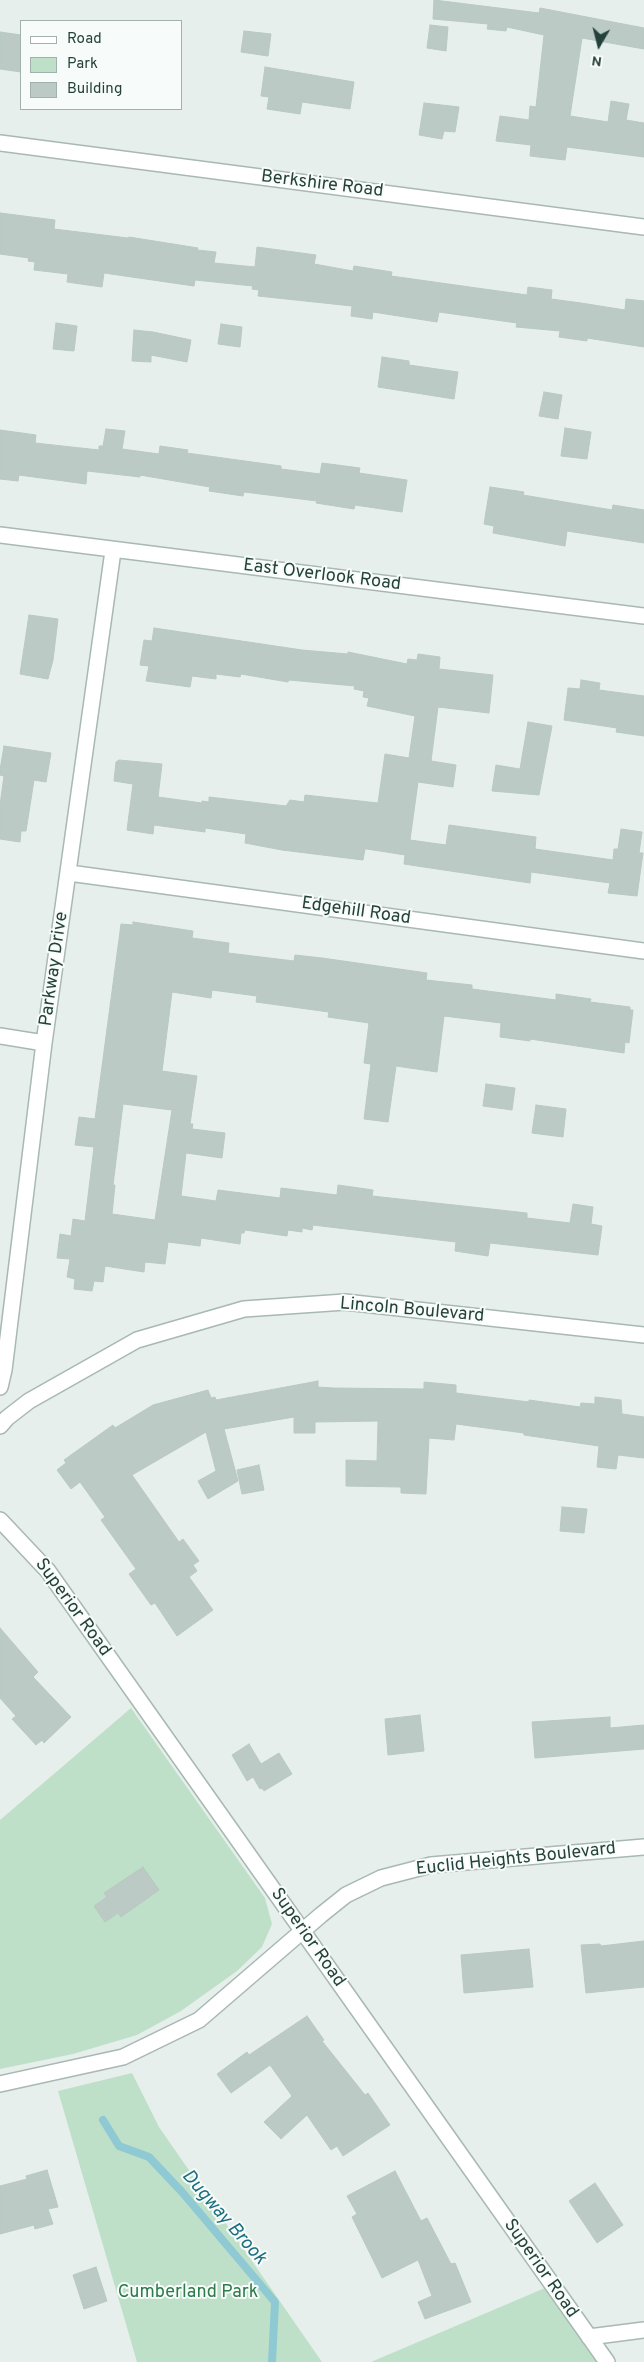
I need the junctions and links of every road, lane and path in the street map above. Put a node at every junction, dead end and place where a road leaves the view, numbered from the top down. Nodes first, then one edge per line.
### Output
1 (0, 143) edge
2 (644, 227) edge
3 (0, 535) edge
4 (113, 551) junction
5 (644, 616) edge
6 (69, 873) junction
7 (644, 951) edge
8 (0, 1036) edge
9 (44, 1043) junction
10 (644, 1335) edge
11 (0, 1387) edge
12 (0, 1426) edge
13 (0, 1520) edge
14 (644, 1847) edge
15 (302, 1930) junction
16 (0, 2084) edge
17 (644, 2330) edge
18 (589, 2338) junction
19 (607, 2362) edge

1 - 2 street, Berkshire Road
3 - 4 street, East Overlook Road
4 - 5 street, East Overlook Road
4 - 6 street, Parkway Drive
6 - 7 street, Edgehill Road
6 - 9 street, Parkway Drive
8 - 9 street
9 - 11 street, Parkway Drive
10 - 12 street, Lincoln Boulevard
13 - 15 street, Superior Road
14 - 15 street, Euclid Heights Boulevard
15 - 16 street, Euclid Heights Boulevard
15 - 18 street, Superior Road
17 - 18 street
18 - 19 street, Superior Road

